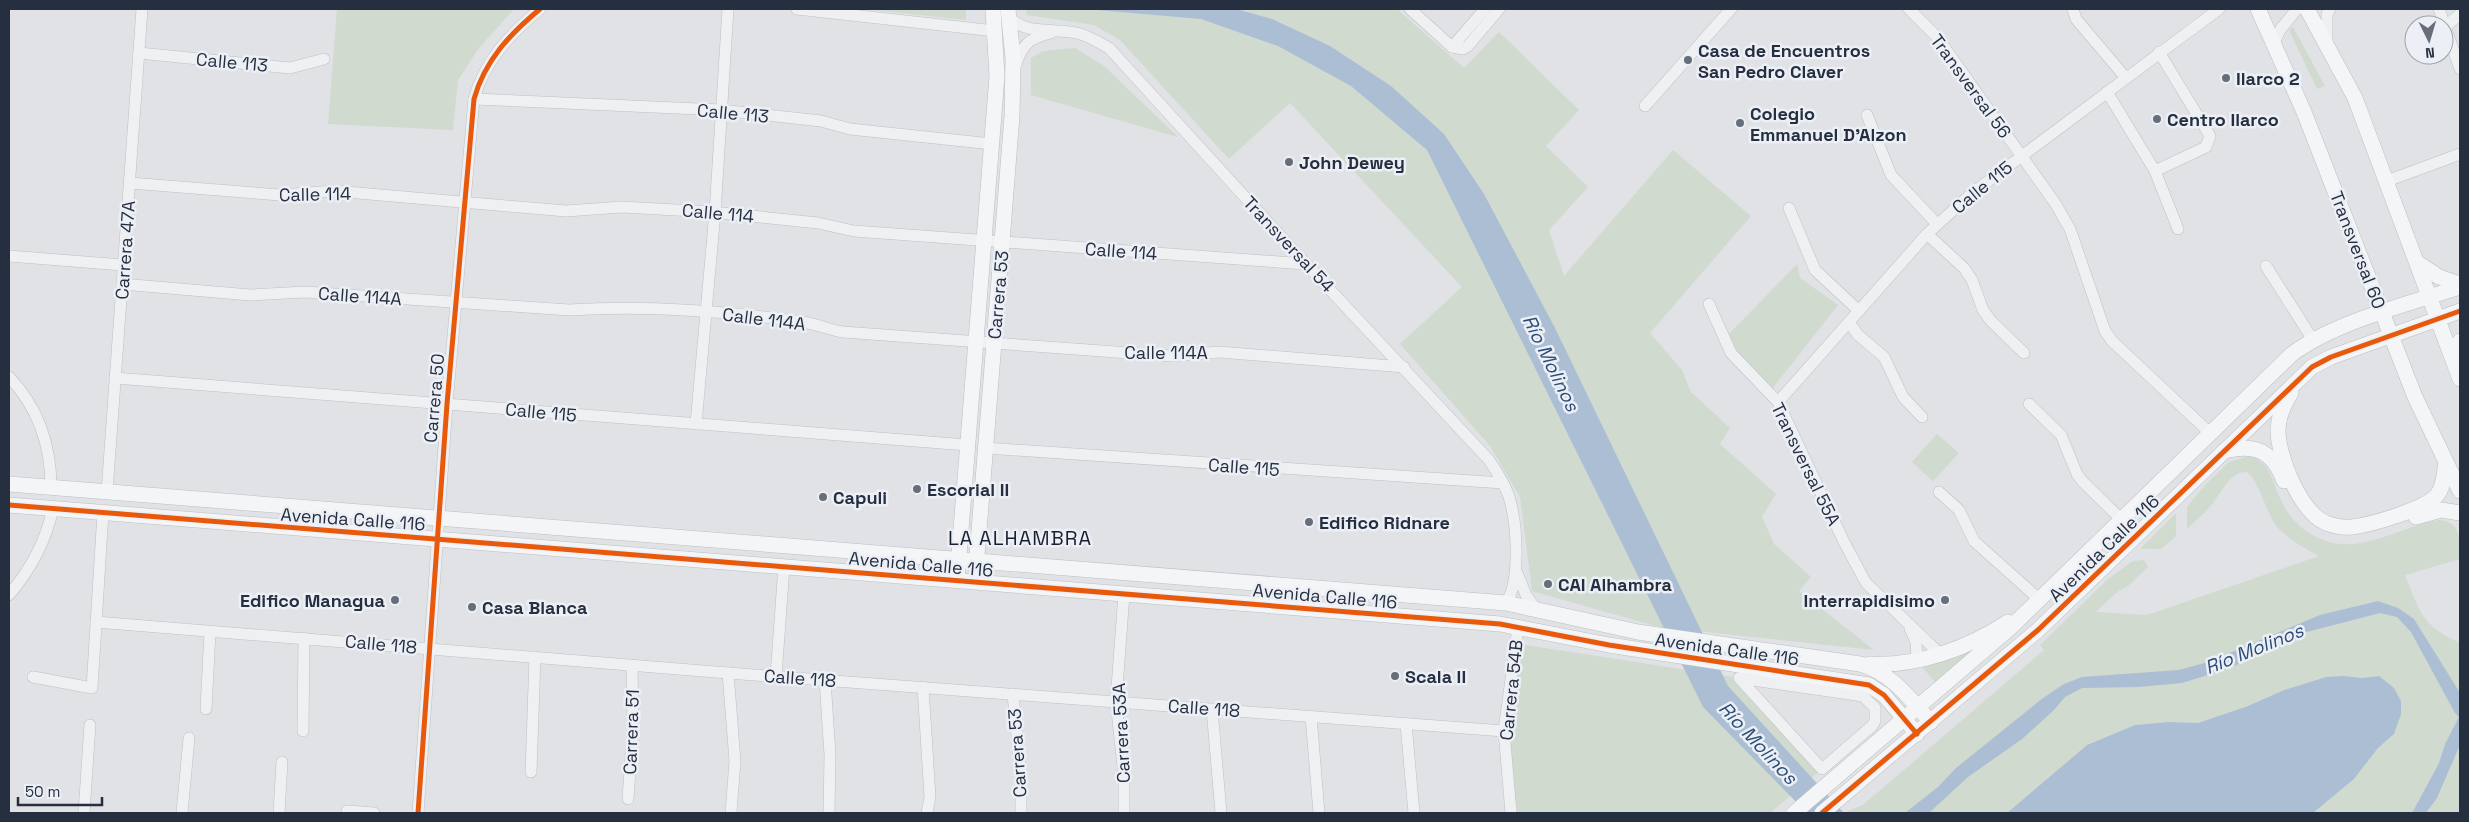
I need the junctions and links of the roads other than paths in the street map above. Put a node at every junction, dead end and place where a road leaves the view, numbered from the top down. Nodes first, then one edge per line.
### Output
1 (142, 9) edge
2 (540, 9) edge
3 (728, 9) edge
4 (797, 9) edge
5 (1410, 9) edge
6 (1485, 9) edge
7 (1499, 9) edge
8 (1731, 9) edge
9 (1909, 9) edge
10 (2072, 9) edge
11 (2219, 9) edge
12 (2258, 9) edge
13 (2297, 9) edge
14 (2307, 9) edge
15 (2330, 9) edge
16 (1002, 12) edge
17 (995, 31) junction
18 (1057, 31) junction
19 (2273, 45) junction
20 (2327, 45) junction
21 (1452, 47) junction
22 (2457, 47) edge
23 (2159, 52) junction
24 (139, 54) junction
25 (324, 59) dead end
26 (2460, 69) edge
27 (1013, 74) junction
28 (2126, 78) junction
29 (2107, 92) junction
30 (474, 99) junction
31 (1645, 106) dead end
32 (721, 110) junction
33 (1867, 115) dead end
34 (992, 144) junction
35 (2460, 154) edge
36 (2021, 155) junction
37 (2155, 171) junction
38 (2387, 181) junction
39 (130, 183) junction
40 (463, 201) junction
41 (1789, 208) dead end
42 (715, 212) junction
43 (1938, 224) junction
44 (2178, 229) dead end
45 (1927, 234) junction
46 (984, 242) junction
47 (1002, 243) junction
48 (9, 256) edge
49 (2418, 263) junction
50 (1306, 264) junction
51 (123, 265) junction
52 (2266, 266) dead end
53 (122, 284) junction
54 (2460, 285) edge
55 (2431, 297) junction
56 (456, 303) junction
57 (1709, 304) dead end
58 (2460, 310) edge
59 (1859, 311) junction
60 (707, 312) junction
61 (2383, 313) junction
62 (2438, 318) junction
63 (1849, 322) junction
64 (2391, 335) junction
65 (2313, 340) junction
66 (2460, 341) edge
67 (976, 342) junction
68 (994, 344) junction
69 (2024, 353) dead end
70 (1404, 367) junction
71 (9, 377) edge
72 (115, 378) junction
73 (2299, 379) junction
74 (2460, 379) edge
75 (1778, 402) junction
76 (447, 404) junction
77 (2029, 404) dead end
78 (1922, 417) dead end
79 (696, 424) junction
80 (2210, 433) junction
81 (968, 445) junction
82 (986, 448) junction
83 (2223, 452) junction
84 (2446, 463) junction
85 (1503, 483) junction
86 (9, 484) edge
87 (51, 488) junction
88 (2460, 491) edge
89 (107, 492) junction
90 (1939, 492) dead end
91 (9, 504) edge
92 (53, 508) junction
93 (103, 513) junction
94 (2460, 513) edge
95 (439, 518) junction
96 (2122, 520) junction
97 (438, 540) junction
98 (958, 558) junction
99 (977, 560) junction
100 (784, 566) junction
101 (1516, 569) junction
102 (957, 580) junction
103 (975, 582) junction
104 (1124, 594) junction
105 (9, 595) edge
106 (2040, 600) junction
107 (1506, 602) junction
108 (1536, 608) junction
109 (96, 622) junction
110 (1907, 622) junction
111 (1518, 627) junction
112 (210, 632) junction
113 (304, 638) junction
114 (430, 648) junction
115 (1939, 653) junction
116 (535, 657) junction
117 (1917, 660) junction
118 (1860, 664) junction
119 (632, 665) junction
120 (728, 673) junction
121 (776, 676) junction
122 (33, 677) dead end
123 (825, 680) junction
124 (922, 687) junction
125 (1013, 694) junction
126 (1116, 701) junction
127 (1918, 708) junction
128 (206, 709) dead end
129 (1212, 709) junction
130 (1311, 716) junction
131 (1904, 719) junction
132 (1931, 722) junction
133 (1406, 724) junction
134 (90, 725) dead end
135 (302, 731) dead end
136 (1504, 731) junction
137 (1917, 734) junction
138 (190, 738) dead end
139 (282, 762) dead end
140 (1822, 769) joint
141 (531, 772) dead end
142 (628, 799) dead end
143 (347, 811) dead end
144 (84, 813) edge
145 (182, 813) edge
146 (279, 813) edge
147 (374, 813) edge
148 (418, 813) edge
149 (731, 813) edge
150 (829, 813) edge
151 (927, 813) edge
152 (1021, 813) edge
153 (1124, 813) edge
154 (1221, 813) edge
155 (1319, 813) edge
156 (1414, 813) edge
157 (1511, 813) edge
158 (1794, 813) edge
159 (1822, 813) edge

1 - 24 street, Carrera 47A
2 - 30 street, Carrera 50
3 - 32 street
4 - 17 street
5 - 21 street
6 - 21 street
7 - 21 street
8 - 31 street
9 - 36 street, Transversal 56
10 - 28 street
11 - 23 street, Calle 115
12 - 19 main road, Transversal 60
13 - 19 street
14 - 20 main road
15 - 20 street
16 - 17 main road, Carrera 53
16 - 18 street, Transversal 54
16 - 27 main road, Carrera 53
17 - 34 main road, Carrera 53
18 - 27 street, Transversal 54
18 - 50 street, Transversal 54
19 - 61 main road, Transversal 60
20 - 38 main road
22 - 26 street
23 - 28 street, Calle 115
23 - 37 street
24 - 25 street, Calle 113
24 - 39 street, Carrera 47A
27 - 47 main road, Carrera 53
28 - 29 street, Calle 115
29 - 36 street, Calle 115
29 - 37 street
30 - 32 street, Calle 113
30 - 40 street, Carrera 50
32 - 34 street, Calle 113
32 - 42 street
33 - 43 street
34 - 46 main road, Carrera 53
35 - 38 street
36 - 43 street, Calle 115
36 - 80 street, Transversal 56
37 - 44 street
38 - 49 main road
39 - 40 street, Calle 114
39 - 51 street, Carrera 47A
40 - 42 street, Calle 114
40 - 56 street, Carrera 50
41 - 59 street
42 - 46 street, Calle 114
42 - 60 street
43 - 45 street, Calle 115
45 - 59 street, Calle 115
45 - 69 street
46 - 47 street, Calle 114
46 - 67 main road, Carrera 53
47 - 50 street, Calle 114
47 - 68 main road, Carrera 53
48 - 51 street
49 - 54 main road
49 - 55 main road
50 - 70 street, Transversal 54
51 - 53 street, Carrera 47A
52 - 65 street
53 - 56 street, Calle 114A
53 - 72 street, Carrera 47A
54 - 55 main road, Avenida Calle 116
55 - 61 main road, Avenida Calle 116
55 - 62 main road
56 - 60 street, Calle 114A
56 - 76 street, Carrera 50
57 - 75 street, Transversal 55A
58 - 62 main road, Avenida Calle 116
59 - 63 street, Calle 115
60 - 67 street, Calle 114A
60 - 79 street
61 - 64 main road, Transversal 60
61 - 65 main road, Avenida Calle 116
62 - 64 main road, Avenida Calle 116
62 - 74 main road
63 - 75 street, Calle 115
63 - 78 street
64 - 73 main road, Avenida Calle 116
64 - 84 main road, Transversal 60
65 - 80 main road, Avenida Calle 116
66 - 74 main road
67 - 68 street, Calle 114A
67 - 81 main road, Carrera 53
68 - 70 street, Calle 114A
68 - 82 main road, Carrera 53
70 - 85 street, Transversal 54
71 - 87 street
72 - 76 street, Calle 115
72 - 89 street, Carrera 47A
73 - 83 main road, Avenida Calle 116
73 - 84 main road
75 - 110 street, Transversal 55A
76 - 79 street, Calle 115
76 - 95 street, Carrera 50
77 - 96 street
79 - 81 street, Calle 115
80 - 96 main road, Avenida Calle 116
81 - 98 main road, Carrera 53
82 - 85 street, Calle 115
82 - 99 main road, Carrera 53
83 - 94 main road
83 - 132 main road, Avenida Calle 116
84 - 88 main road, Transversal 60
85 - 101 street
86 - 87 main road, Avenida Calle 116
87 - 89 main road, Avenida Calle 116
89 - 95 main road, Avenida Calle 116
90 - 106 street
91 - 92 main road, Avenida Calle 116
92 - 93 main road, Avenida Calle 116
92 - 105 street
93 - 97 main road, Avenida Calle 116
93 - 109 street
95 - 97 street, Carrera 50
95 - 98 main road, Avenida Calle 116
96 - 106 main road, Avenida Calle 116
97 - 100 main road, Avenida Calle 116
97 - 114 street, Carrera 50
98 - 99 main road, Avenida Calle 116
98 - 102 main road, Carrera 53
99 - 103 main road, Carrera 53
99 - 107 main road, Avenida Calle 116
100 - 102 main road, Avenida Calle 116
100 - 121 street
101 - 107 street
101 - 108 street
102 - 103 main road, Avenida Calle 116
103 - 104 main road, Avenida Calle 116
104 - 111 main road, Avenida Calle 116
104 - 126 street, Carrera 53A
106 - 115 main road
106 - 127 main road, Avenida Calle 116
107 - 108 main road, Avenida Calle 116
108 - 118 main road, Avenida Calle 116
109 - 112 street, Calle 118
109 - 122 street
110 - 115 street, Transversal 55A
110 - 117 street, Transversal 55A
111 - 131 main road, Avenida Calle 116
111 - 136 street, Carrera 54B
112 - 113 street, Calle 118
112 - 128 street
113 - 114 street, Calle 118
113 - 135 street
114 - 116 street, Calle 118
114 - 148 street, Carrera 50
115 - 117 main road
116 - 119 street, Calle 118
116 - 141 street
117 - 118 main road
118 - 127 main road, Avenida Calle 116
119 - 120 street, Calle 118
119 - 142 street, Carrera 51
120 - 121 street, Calle 118
120 - 149 street
121 - 123 street, Calle 118
123 - 124 street, Calle 118
123 - 150 street
124 - 125 street, Calle 118
124 - 151 street
125 - 126 street, Calle 118
125 - 152 street, Carrera 53
126 - 129 street, Calle 118
126 - 153 street, Carrera 53A
127 - 131 main road, Avenida Calle 116
127 - 132 main road, Avenida Calle 116
129 - 130 street, Calle 118
129 - 154 street
130 - 133 street, Calle 118
130 - 155 street
131 - 137 main road, Avenida Calle 116
131 - 158 main road
132 - 137 main road, Avenida Calle 116
133 - 136 street, Calle 118
133 - 156 street
134 - 144 street
136 - 157 street, Carrera 54B
137 - 159 main road
138 - 145 street
139 - 146 street
140 - 140 street
143 - 147 street

